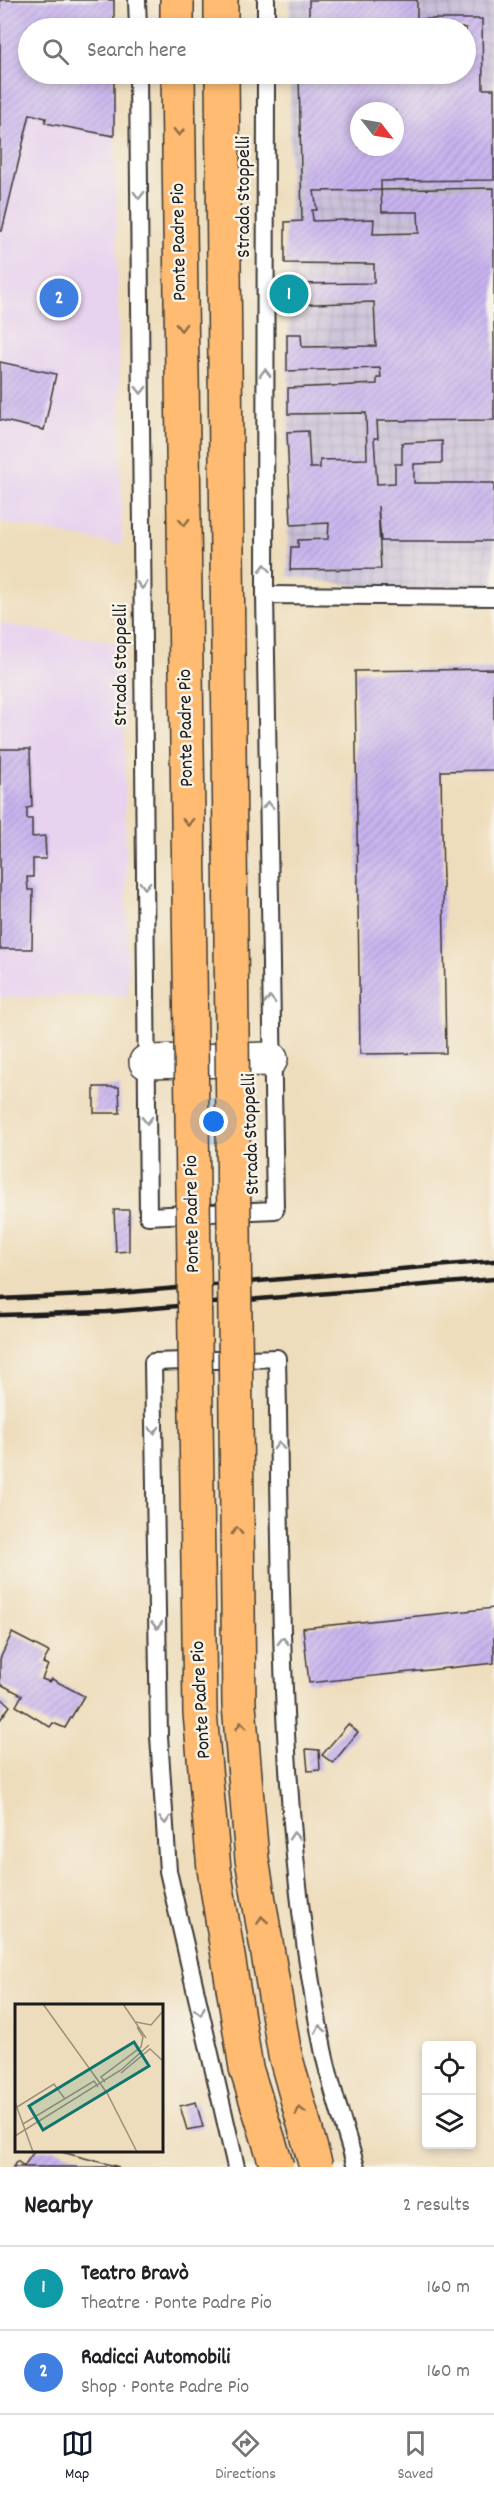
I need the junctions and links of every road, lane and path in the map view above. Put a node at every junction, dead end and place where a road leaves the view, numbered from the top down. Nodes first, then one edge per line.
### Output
1 (137, 0) edge
2 (177, 0) edge
3 (221, 0) edge
4 (266, 0) edge
5 (138, 18) edge
6 (177, 18) edge
7 (221, 18) edge
8 (266, 18) edge
9 (138, 84) edge
10 (178, 84) edge
11 (222, 84) edge
12 (266, 84) edge
13 (265, 595) junction
14 (494, 597) edge
15 (271, 1059) junction
16 (146, 1062) junction
17 (236, 2167) edge
18 (277, 2167) edge
19 (316, 2167) edge
20 (356, 2167) edge

1 - 5 lane
2 - 6 main road
3 - 7 main road
4 - 8 lane
9 -> 16 lane, Strada Stoppelli
10 -> 18 main road, Ponte Padre Pio, bridge
19 -> 11 main road, Ponte Padre Pio, bridge
13 -> 12 lane, Strada Stoppelli
13 - 14 lane
15 -> 13 lane, Strada Stoppelli
15 - 16 street
16 -> 15 lane, Strada Stoppelli
20 -> 17 lane

